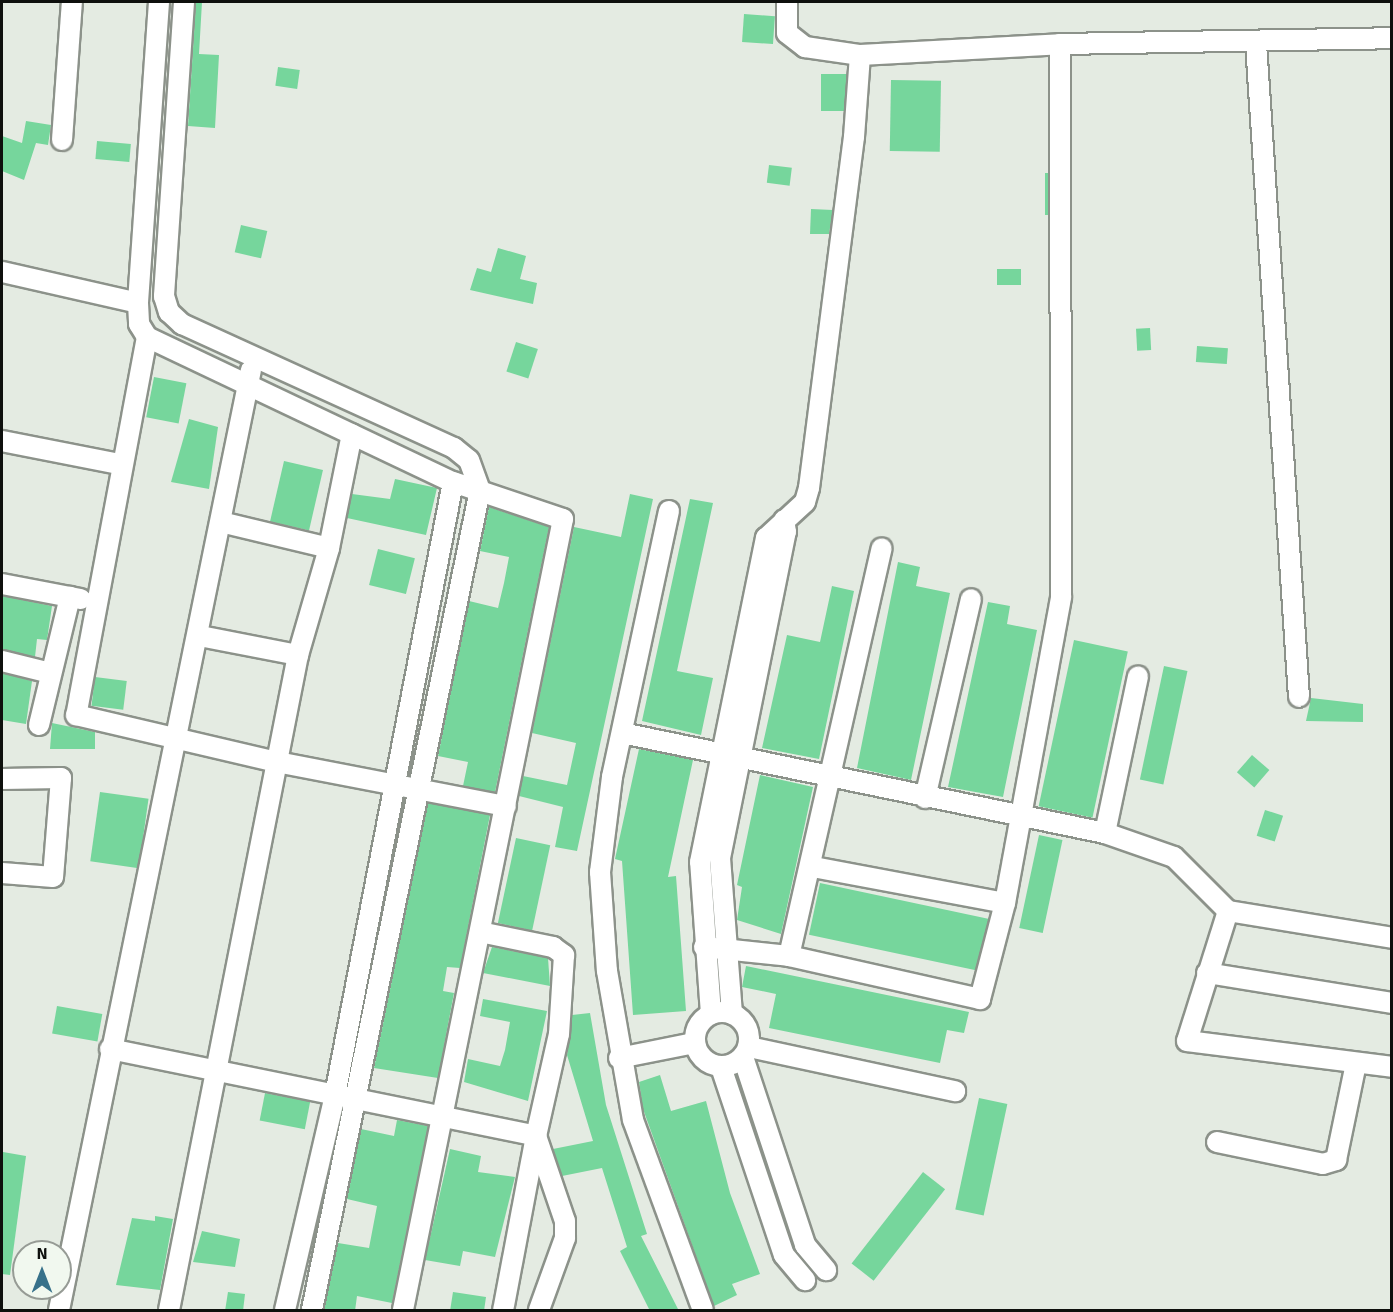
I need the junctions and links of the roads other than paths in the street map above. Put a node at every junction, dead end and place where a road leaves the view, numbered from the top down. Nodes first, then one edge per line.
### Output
1 (72, 2) edge
2 (159, 2) edge
3 (184, 2) edge
4 (787, 2) edge
5 (1392, 39) edge
6 (1256, 43) junction
7 (1060, 44) junction
8 (860, 55) junction
9 (62, 140) dead end
10 (2, 272) edge
11 (138, 303) junction
12 (147, 338) junction
13 (255, 357) junction
14 (248, 381) junction
15 (352, 434) junction
16 (2, 441) edge
17 (119, 464) junction
18 (453, 482) junction
19 (480, 490) junction
20 (669, 511) dead end
21 (784, 520) junction
22 (221, 522) junction
23 (329, 548) junction
24 (882, 548) dead end
25 (2, 584) edge
26 (70, 597) junction
27 (971, 599) dead end
28 (97, 602) junction
29 (200, 636) junction
30 (298, 655) junction
31 (2, 661) edge
32 (51, 673) junction
33 (1137, 676) dead end
34 (1299, 697) dead end
35 (39, 724) dead end
36 (622, 733) junction
37 (172, 738) junction
38 (721, 752) junction
39 (741, 756) junction
40 (277, 762) junction
41 (833, 777) junction
42 (2, 779) edge
43 (392, 785) junction
44 (419, 789) junction
45 (924, 798) junction
46 (506, 806) junction
47 (1021, 816) junction
48 (1106, 833) junction
49 (813, 867) junction
50 (2, 873) edge
51 (1005, 903) junction
52 (1228, 911) junction
53 (480, 932) junction
54 (1392, 938) edge
55 (704, 947) junction
56 (725, 947) junction
57 (789, 956) junction
58 (1207, 973) junction
59 (1392, 1004) edge
60 (711, 1014) junction
61 (732, 1014) junction
62 (694, 1043) junction
63 (110, 1049) junction
64 (746, 1052) junction
65 (619, 1058) junction
66 (1356, 1063) junction
67 (721, 1067) junction
68 (1392, 1067) edge
69 (218, 1073) junction
70 (955, 1091) dead end
71 (335, 1095) junction
72 (356, 1099) junction
73 (441, 1114) junction
74 (536, 1136) junction
75 (1217, 1142) dead end
76 (826, 1270) dead end
77 (805, 1280) dead end
78 (59, 1311) edge
79 (169, 1311) edge
80 (285, 1311) edge
81 (312, 1311) edge
82 (403, 1311) edge
83 (503, 1311) edge
84 (539, 1311) edge
85 (703, 1311) edge

1 - 9 street
2 - 11 street
3 - 13 street
4 - 8 street
5 - 6 street
6 - 7 street
6 - 34 street
7 - 8 street
7 - 47 street
8 - 21 street
10 - 11 street
11 - 12 street
12 - 14 street
12 - 17 street
13 - 14 street
13 - 19 street
14 - 15 street
14 - 22 street
15 - 18 street
15 - 23 street
16 - 17 street
17 - 28 street
18 - 19 street
18 - 43 street
19 - 44 street
19 - 46 street
20 - 36 street
21 - 38 street
21 - 39 street
22 - 23 street
22 - 29 street
23 - 30 street
24 - 41 street
25 - 26 street
26 - 28 street
26 - 32 street
27 - 45 street
28 - 37 street
29 - 30 street
29 - 37 street
30 - 40 street
31 - 32 street
32 - 35 street
33 - 48 street
36 - 38 street
36 - 65 street
37 - 40 street
37 - 63 street
38 - 39 street
38 - 55 street
39 - 41 street
39 - 56 street
40 - 43 street
40 - 69 street
41 - 45 street
41 - 49 street
42 - 50 street
43 - 44 street
43 - 71 street
44 - 46 street
44 - 72 street
45 - 47 street
46 - 53 street
47 - 48 street
47 - 51 street
48 - 52 street
49 - 51 street
49 - 57 street
51 - 57 street
52 - 54 street
52 - 58 street
53 - 73 street
53 - 74 street
55 - 56 street
55 - 60 street
56 - 57 street
56 - 61 street
58 - 59 street
58 - 66 street
60 - 61 street
60 - 62 street
61 - 64 street
62 - 65 street
62 - 67 street
63 - 69 street
63 - 78 street
64 - 67 street
64 - 70 street
64 - 76 street
65 - 85 street
66 - 68 street
66 - 75 street
67 - 77 street
69 - 71 street
69 - 79 street
71 - 72 street
71 - 80 street
72 - 73 street
72 - 81 street
73 - 74 street
73 - 82 street
74 - 83 street
74 - 84 street

